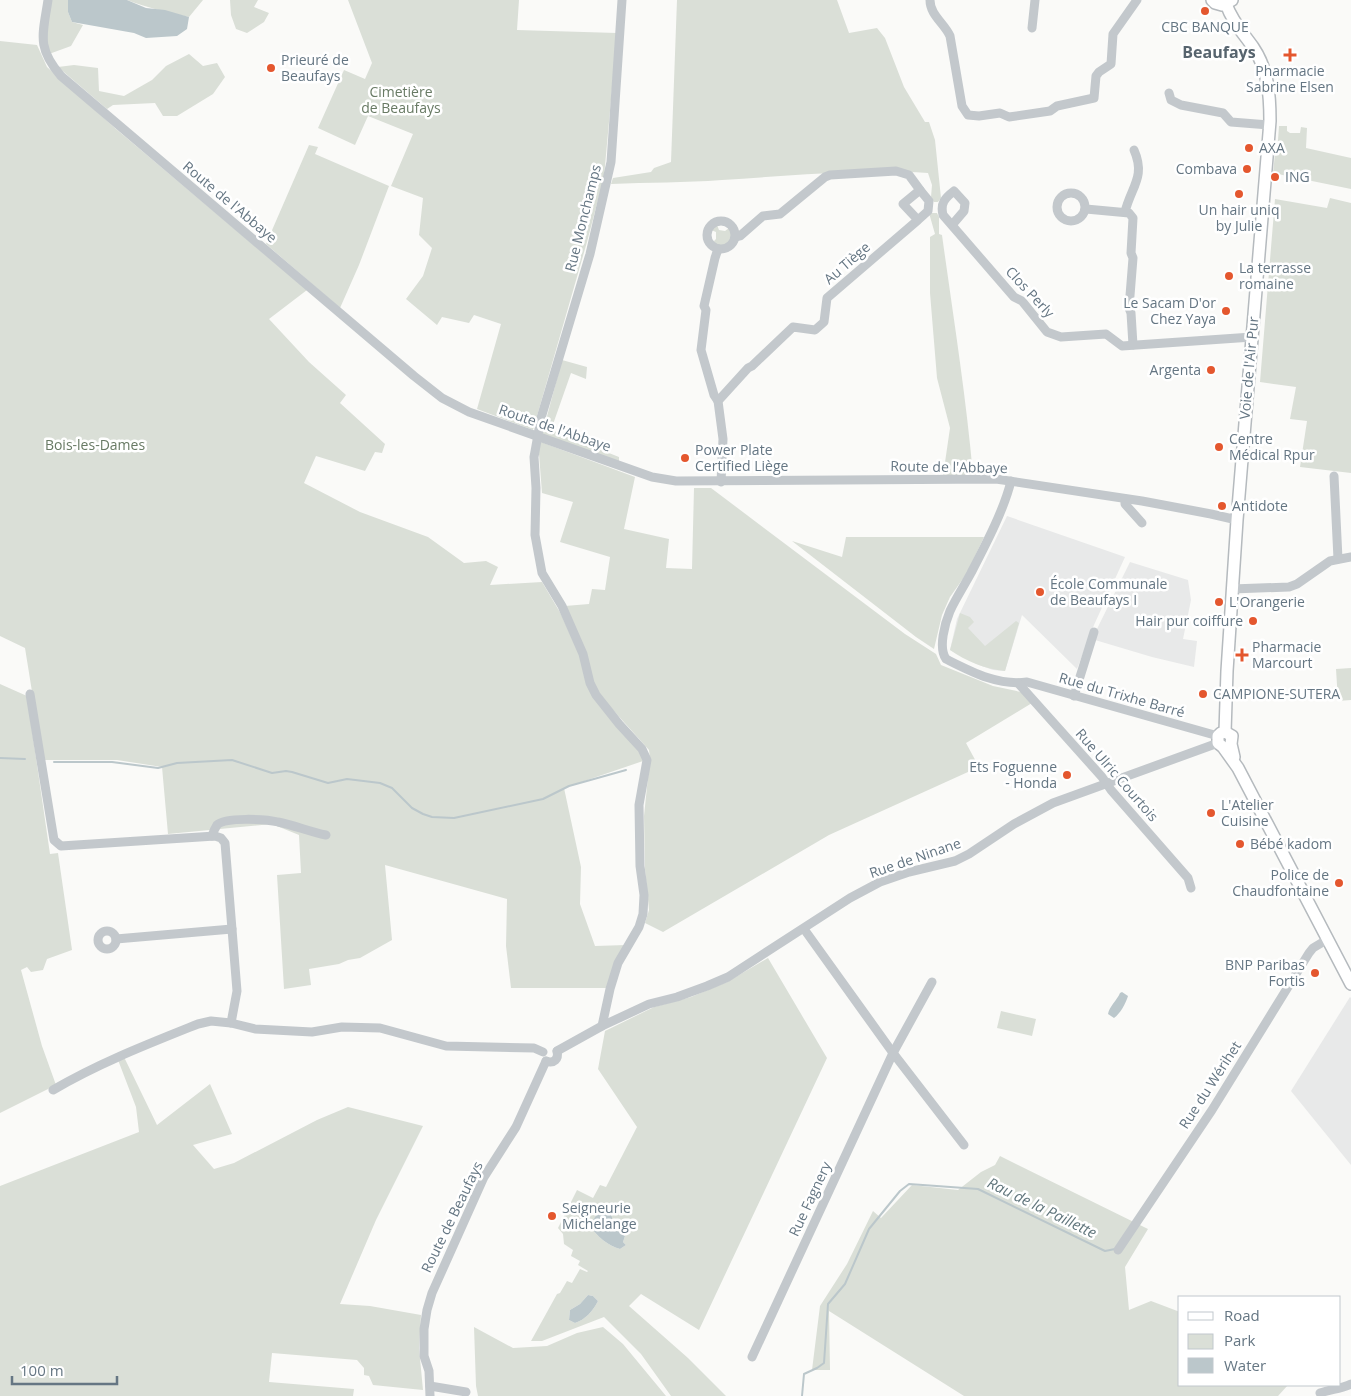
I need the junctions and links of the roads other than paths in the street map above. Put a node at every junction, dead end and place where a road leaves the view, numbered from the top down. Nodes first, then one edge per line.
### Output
1 (48, 0) edge
2 (622, 0) edge
3 (930, 0) edge
4 (1035, 0) edge
5 (1137, 0) edge
6 (1212, 0) edge
7 (1229, 2) edge
8 (1032, 28) dead end
9 (1169, 93) dead end
10 (1270, 123) junction
11 (1134, 150) dead end
12 (920, 190) junction
13 (1086, 209) dead end
14 (1126, 212) junction
15 (918, 220) junction
16 (952, 225) dead end
17 (736, 237) junction
18 (718, 249) junction
19 (1252, 337) junction
20 (1133, 345) junction
21 (718, 401) junction
22 (537, 437) junction
23 (1334, 476) dead end
24 (1011, 481) junction
25 (721, 482) junction
26 (1125, 499) junction
27 (1237, 520) junction
28 (1142, 523) dead end
29 (1351, 557) edge
30 (1338, 559) junction
31 (1232, 589) junction
32 (1094, 632) dead end
33 (1018, 683) junction
34 (30, 694) dead end
35 (1074, 696) junction
36 (1223, 740) junction
37 (1107, 782) junction
38 (326, 835) dead end
39 (212, 836) junction
40 (1191, 888) dead end
41 (232, 928) junction
42 (804, 929) junction
43 (116, 939) dead end
44 (1328, 939) junction
45 (932, 982) dead end
46 (1351, 984) edge
47 (231, 1023) junction
48 (602, 1026) junction
49 (893, 1053) junction
50 (545, 1057) junction
51 (53, 1090) dead end
52 (964, 1145) dead end
53 (1118, 1250) dead end
54 (752, 1357) dead end
55 (1351, 1384) edge
56 (430, 1386) junction
57 (466, 1392) dead end
58 (1320, 1393) dead end
59 (430, 1396) edge

1 - 22 street, Route de l'Abbaye
2 - 22 street, Rue Monchamps
3 - 5 street
4 - 8 street
6 - 7 main road
7 - 10 main road, Voie de l'Air Pur
9 - 10 street
10 - 19 main road, Voie de l'Air Pur
11 - 14 street
12 - 15 street, Au Tiège
12 - 15 street
12 - 17 street, Au Tiège
13 - 14 street
14 - 20 street
15 - 21 street, Au Tiège
16 - 20 street, Clos Perly
17 - 18 street, Au Tiège
17 - 18 street
18 - 21 street
19 - 20 street, Clos Perly
19 - 27 main road, Voie de l'Air Pur
21 - 25 street
22 - 25 street, Route de l'Abbaye
22 - 48 street, Rue Monchamps
23 - 30 street
24 - 25 street, Route de l'Abbaye
24 - 26 street, Route de l'Abbaye
24 - 33 street, Rue du Trixhe Barré
26 - 27 street, Route de l'Abbaye
26 - 28 street
27 - 31 main road, Voie de l'Air Pur
29 - 30 street
30 - 31 street
31 - 36 main road, Voie de l'Air Pur
32 - 35 street
33 - 35 street, Rue du Trixhe Barré
33 - 37 street, Rue Ulric Courtois
34 - 39 street
35 - 36 street, Rue du Trixhe Barré
36 - 37 street, Rue de Ninane
36 - 44 main road
37 - 40 street, Rue Ulric Courtois
37 - 42 street, Rue de Ninane
38 - 39 street
39 - 41 street
41 - 43 street
41 - 47 street
42 - 48 street, Rue de Ninane
42 - 49 street
44 - 46 main road
44 - 53 street, Rue du Wérihet
45 - 49 street, Rue Fagnery
47 - 50 street
47 - 51 street
48 - 50 street, Rue de Ninane
49 - 52 street
49 - 54 street, Rue Fagnery
50 - 56 street, Route de Beaufays
55 - 58 street
56 - 57 street
56 - 59 street, Route de Beaufays

